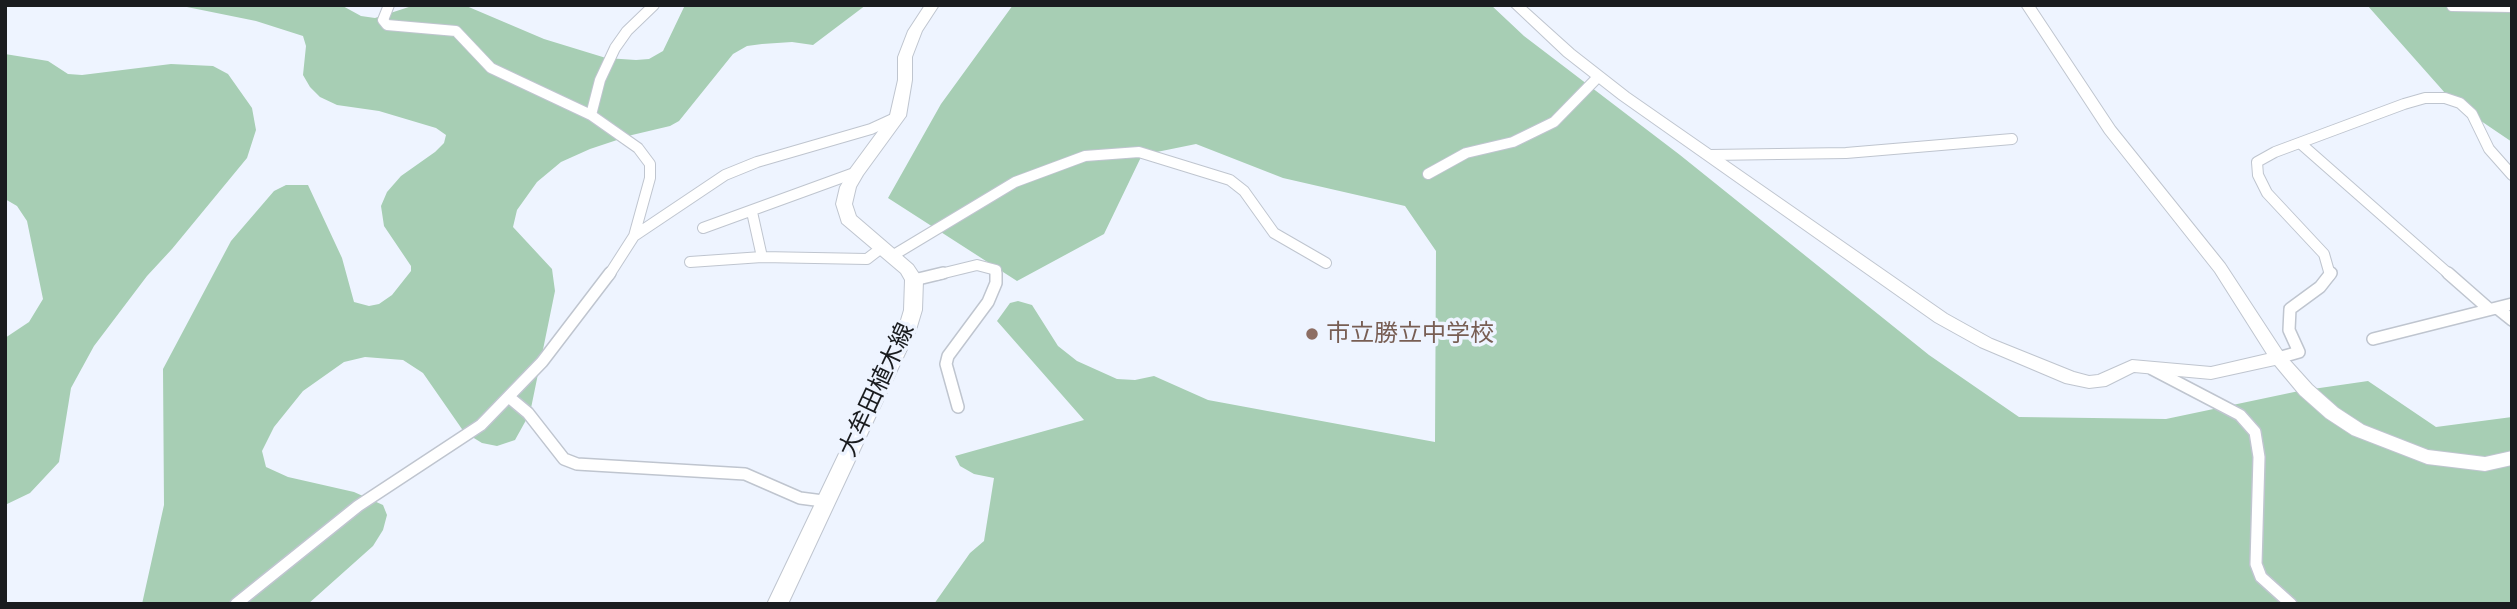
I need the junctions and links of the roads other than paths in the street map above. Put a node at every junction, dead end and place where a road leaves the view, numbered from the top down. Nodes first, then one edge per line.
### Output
1 (389, 5) edge
2 (654, 5) edge
3 (932, 5) edge
4 (1516, 5) edge
5 (2027, 5) edge
6 (2452, 6) edge
7 (2512, 7) edge
8 (1598, 77) junction
9 (591, 115) junction
10 (898, 116) junction
11 (2012, 139) dead end
12 (2300, 143) junction
13 (1710, 155) junction
14 (857, 172) junction
15 (1428, 174) dead end
16 (2512, 175) edge
17 (752, 212) junction
18 (703, 228) dead end
19 (635, 236) junction
20 (886, 253) junction
21 (762, 257) junction
22 (690, 262) dead end
23 (1326, 263) dead end
24 (914, 281) junction
25 (2512, 304) edge
26 (2493, 309) junction
27 (2512, 320) edge
28 (2373, 339) dead end
29 (2278, 358) junction
30 (2146, 365) junction
31 (510, 398) junction
32 (958, 407) dead end
33 (2512, 458) edge
34 (823, 501) junction
35 (236, 604) edge
36 (777, 604) edge
37 (2291, 604) edge

1 - 9 street
2 - 9 street
3 - 10 main road
4 - 8 street
5 - 29 street
6 - 7 street
8 - 13 street
8 - 15 street
9 - 19 street
10 - 14 main road
10 - 19 street
11 - 13 street
12 - 16 street
12 - 26 street
12 - 29 street
13 - 30 street
14 - 17 street
14 - 20 main road
17 - 18 street
17 - 21 street
19 - 31 street
20 - 21 street
20 - 23 street
20 - 24 main road
21 - 22 street
24 - 32 street
24 - 34 main road, 大牟田植木線
25 - 26 street
26 - 27 street
26 - 28 street
29 - 30 street
29 - 33 street
30 - 37 street
31 - 34 street
31 - 35 street
34 - 36 main road, 大牟田植木線

